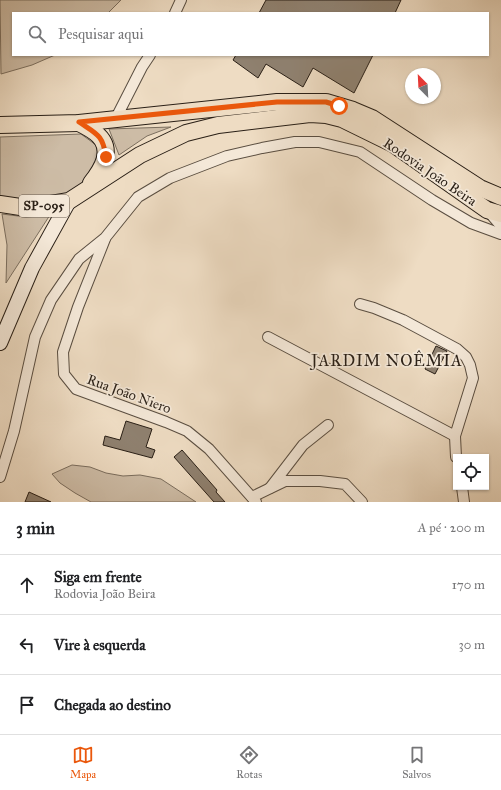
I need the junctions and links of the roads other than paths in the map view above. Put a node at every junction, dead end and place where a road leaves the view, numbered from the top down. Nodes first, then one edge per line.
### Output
1 (181, 0) edge
2 (175, 12) edge
3 (149, 56) edge
4 (115, 120) junction
5 (79, 122) junction
6 (0, 124) edge
7 (85, 190) junction
8 (501, 197) edge
9 (70, 201) junction
10 (0, 204) edge
11 (494, 212) edge
12 (501, 226) edge
13 (501, 234) edge
14 (105, 238) junction
15 (360, 304) dead end
16 (268, 337) dead end
17 (0, 343) edge
18 (328, 425) dead end
19 (455, 436) junction
20 (456, 454) edge
21 (0, 477) edge
22 (269, 489) junction
23 (462, 490) edge
24 (254, 499) edge
25 (362, 502) edge
26 (464, 502) edge

1 - 2 street
3 - 4 street
4 - 5 main road, Rodovia João Beira
4 - 8 main road, Rodovia João Beira
5 - 6 main road, Rodovia João Beira
5 - 7 main road
7 - 9 main road, Rodovia João Beira / SP-095
7 - 11 main road, Rodovia João Beira / SP-095
9 - 10 main road, Rodovia João Beira / SP-095
9 - 17 main road
11 - 12 street
13 - 14 street
14 - 21 street
14 - 24 street, Rua João Niero
15 - 19 street
16 - 19 street
18 - 22 street
19 - 20 street
22 - 24 street
22 - 25 street
23 - 26 street

